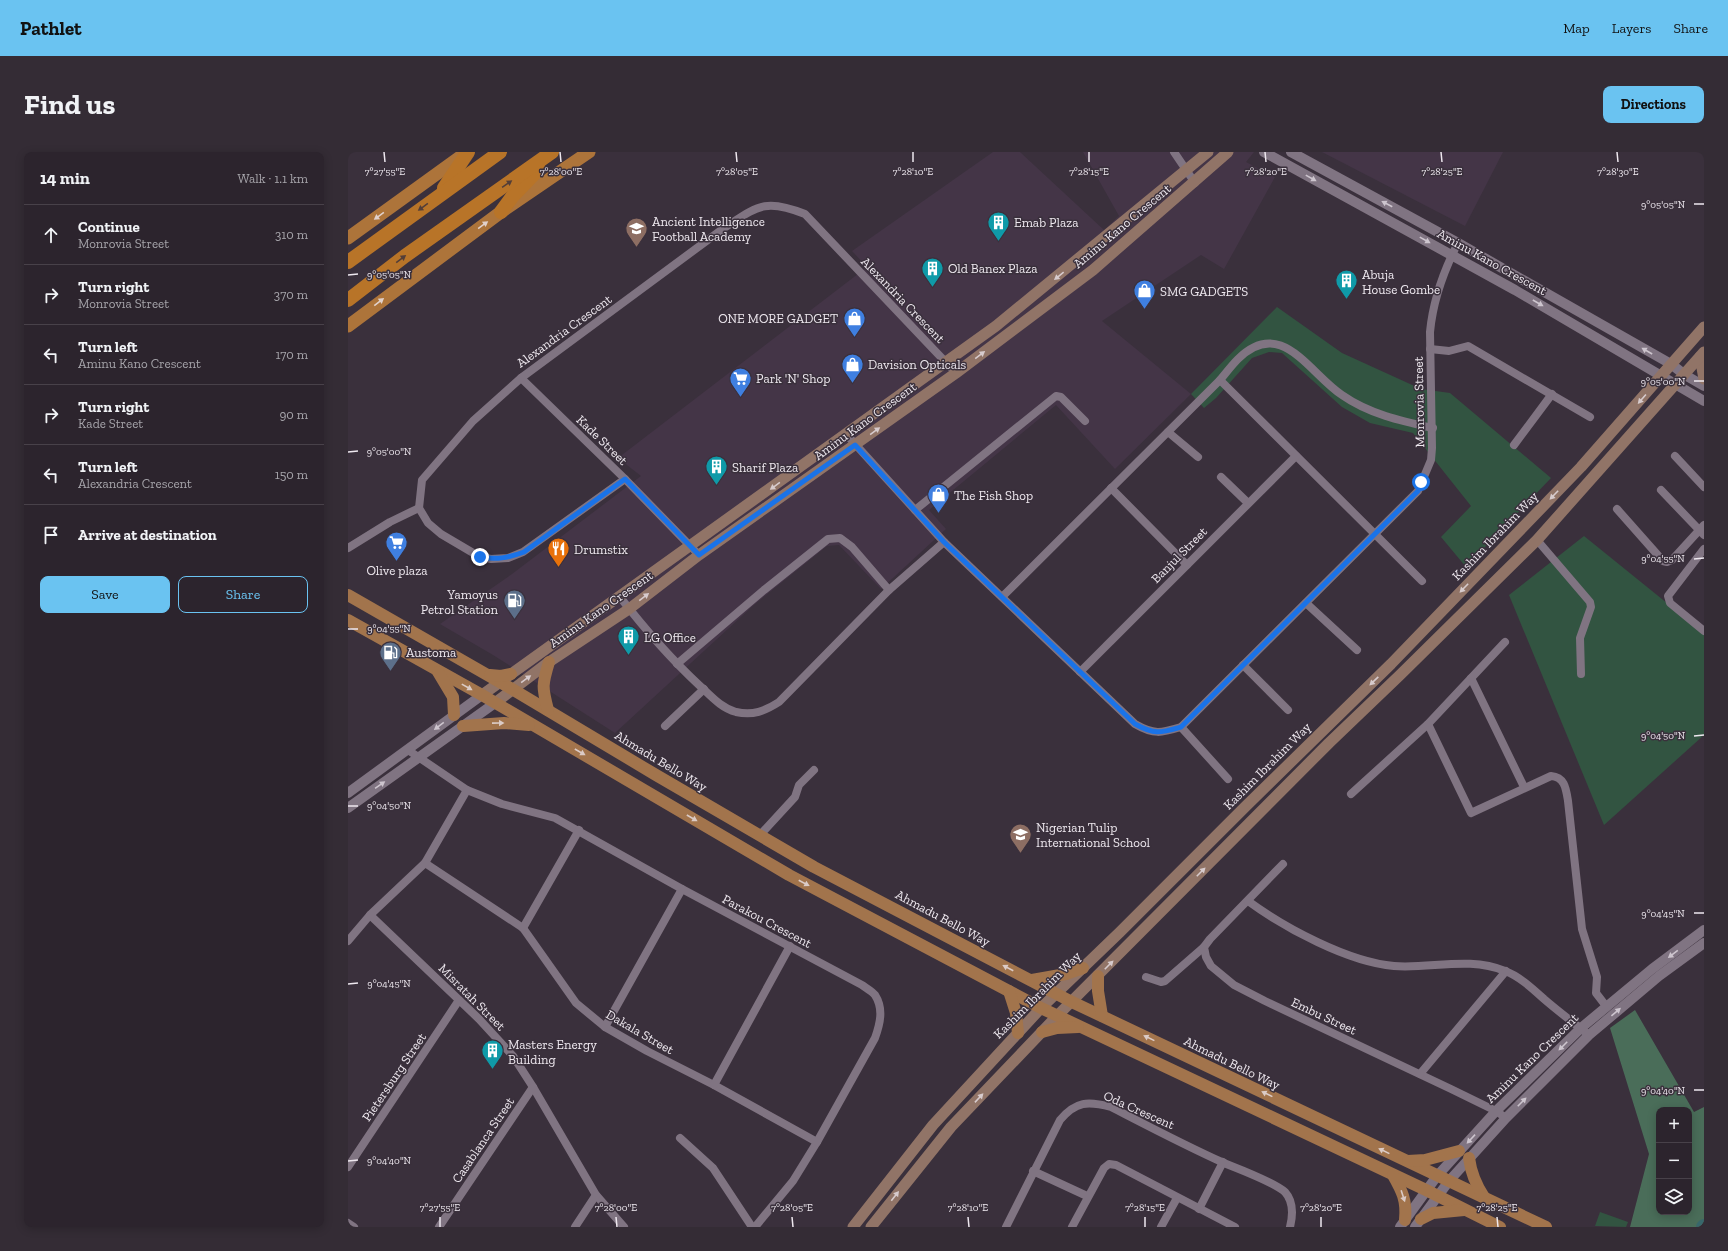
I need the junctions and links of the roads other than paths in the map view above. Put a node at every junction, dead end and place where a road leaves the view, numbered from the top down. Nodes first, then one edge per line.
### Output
1 (468, 152) edge
2 (500, 152) edge
3 (552, 152) edge
4 (556, 152) edge
5 (589, 152) edge
6 (1174, 152) edge
7 (1208, 152) edge
8 (1228, 152) edge
9 (1264, 152) edge
10 (1291, 152) edge
11 (1186, 170) junction
12 (1194, 183) junction
13 (438, 196) junction
14 (501, 212) junction
15 (348, 238) edge
16 (1458, 242) junction
17 (1452, 255) junction
18 (348, 262) edge
19 (348, 300) edge
20 (348, 326) edge
21 (1704, 327) edge
22 (1430, 349) junction
23 (1702, 354) edge
24 (946, 362) junction
25 (1670, 364) junction
26 (956, 373) junction
27 (1662, 375) junction
28 (1685, 375) junction
29 (521, 378) junction
30 (1704, 379) edge
31 (1220, 380) junction
32 (1676, 384) junction
33 (1704, 386) edge
34 (1687, 390) junction
35 (1552, 394) junction
36 (1667, 394) junction
37 (1704, 401) edge
38 (1590, 417) dead end
39 (1085, 421) dead end
40 (1433, 428) junction
41 (1168, 432) junction
42 (846, 434) junction
43 (855, 445) junction
44 (1514, 445) dead end
45 (1296, 456) junction
46 (1675, 456) dead end
47 (1198, 457) dead end
48 (1221, 477) dead end
49 (625, 479) junction
50 (1704, 487) edge
51 (1111, 488) junction
52 (1661, 490) dead end
53 (1248, 503) junction
54 (419, 508) junction
55 (1617, 509) dead end
56 (915, 510) junction
57 (1702, 530) edge
58 (1375, 534) junction
59 (1537, 540) junction
60 (944, 542) junction
61 (690, 546) junction
62 (348, 548) edge
63 (1704, 549) edge
64 (699, 555) junction
65 (1187, 565) junction
66 (1422, 581) dead end
67 (890, 590) junction
68 (348, 595) edge
69 (620, 597) junction
70 (1002, 597) junction
71 (1306, 603) junction
72 (629, 608) junction
73 (348, 620) edge
74 (1704, 630) edge
75 (1505, 642) dead end
76 (1357, 650) dead end
77 (549, 662) junction
78 (677, 664) junction
79 (1243, 665) junction
80 (437, 669) junction
81 (1080, 672) junction
82 (487, 674) junction
83 (511, 674) junction
84 (1581, 674) dead end
85 (1471, 678) junction
86 (500, 682) junction
87 (512, 689) junction
88 (704, 690) junction
89 (482, 695) junction
90 (495, 703) junction
91 (548, 710) junction
92 (1288, 710) dead end
93 (454, 715) junction
94 (1428, 724) junction
95 (533, 725) junction
96 (463, 726) junction
97 (665, 726) dead end
98 (1181, 727) junction
99 (408, 750) junction
100 (419, 758) junction
101 (814, 770) dead end
102 (1228, 779) dead end
103 (1524, 787) junction
104 (466, 790) junction
105 (348, 793) edge
106 (1351, 794) dead end
107 (348, 808) edge
108 (578, 830) junction
109 (760, 836) junction
110 (425, 863) junction
111 (1283, 864) dead end
112 (682, 889) junction
113 (1248, 901) junction
114 (370, 915) junction
115 (523, 928) junction
116 (1704, 930) edge
117 (348, 941) edge
118 (1704, 942) edge
119 (790, 946) junction
120 (1204, 948) junction
121 (1083, 968) junction
122 (1506, 971) junction
123 (1098, 976) junction
124 (1146, 978) dead end
125 (1032, 980) junction
126 (1009, 991) junction
127 (1057, 994) junction
128 (459, 1000) junction
129 (1072, 1002) junction
130 (1606, 1006) junction
131 (1041, 1008) junction
132 (1057, 1016) junction
133 (1102, 1016) junction
134 (605, 1027) junction
135 (1081, 1027) junction
136 (1581, 1028) junction
137 (1042, 1032) junction
138 (1018, 1033) junction
139 (1590, 1035) junction
140 (1420, 1074) junction
141 (714, 1085) junction
142 (533, 1087) junction
143 (1496, 1111) junction
144 (1506, 1118) junction
145 (680, 1138) dead end
146 (817, 1142) junction
147 (1464, 1155) junction
148 (1407, 1161) junction
149 (1223, 1162) junction
150 (348, 1167) edge
151 (1033, 1171) junction
152 (1393, 1175) junction
153 (1437, 1176) junction
154 (1449, 1181) junction
155 (1426, 1190) junction
156 (596, 1195) junction
157 (1087, 1196) junction
158 (1438, 1196) junction
159 (1177, 1198) junction
160 (1485, 1198) junction
161 (1199, 1209) junction
162 (1465, 1210) junction
163 (348, 1223) edge
164 (1410, 1223) edge
165 (354, 1227) edge
166 (439, 1227) edge
167 (575, 1227) edge
168 (624, 1227) edge
169 (754, 1227) edge
170 (853, 1227) edge
171 (871, 1227) edge
172 (1006, 1227) edge
173 (1072, 1227) edge
174 (1161, 1227) edge
175 (1235, 1227) edge
176 (1290, 1227) edge
177 (1500, 1227) edge
178 (1546, 1227) edge

1 - 13 highway
1 -> 15 highway
2 - 13 highway
19 -> 3 highway
4 - 14 highway
5 - 14 highway
6 - 11 street
7 - 11 main road, Aminu Kano Crescent
8 - 12 main road, Aminu Kano Crescent
9 -> 17 street, Aminu Kano Crescent
16 -> 10 street, Aminu Kano Crescent
11 - 12 street
11 -> 24 main road, Aminu Kano Crescent
26 -> 12 main road, Aminu Kano Crescent
13 -> 18 highway
20 -> 14 highway
16 - 17 street, Monrovia Street
25 -> 16 street, Aminu Kano Crescent
17 - 22 street, Monrovia Street
17 -> 27 street, Aminu Kano Crescent
21 - 25 main road, Kashim Ibrahim Way
22 - 35 street
22 - 40 street, Monrovia Street
23 - 28 main road
23 - 30 main road
24 - 26 street, Alexandria Crescent
24 - 29 street, Alexandria Crescent
24 - 42 main road, Aminu Kano Crescent
25 - 27 main road, Kashim Ibrahim Way
25 - 28 street, Aminu Kano Crescent
43 -> 26 main road, Aminu Kano Crescent
27 - 32 street, Aminu Kano Crescent
27 -> 121 main road, Kashim Ibrahim Way
28 - 32 main road
28 - 33 street, Aminu Kano Crescent
29 - 49 street, Kade Street
29 - 54 street, Alexandria Crescent
31 - 40 street
31 - 41 street
31 - 45 street
32 - 34 street, Aminu Kano Crescent
32 - 36 main road
34 - 36 street
34 - 37 street, Aminu Kano Crescent
35 - 38 street
35 - 44 street
36 - 59 main road
39 - 56 street
40 - 58 street, Monrovia Street
41 - 47 street
41 - 51 street
42 - 43 street
42 -> 61 main road, Aminu Kano Crescent
43 - 56 street
43 - 64 main road, Aminu Kano Crescent
45 - 53 street, Banjul Street
45 - 58 street
46 - 50 street
48 - 53 street
49 - 54 street
49 - 61 street, Kade Street
51 - 65 street
51 - 70 street
52 - 57 street
53 - 65 street, Banjul Street
54 - 62 street
55 - 57 street
56 - 60 street
58 - 66 street
58 - 71 street, Monrovia Street
59 - 84 street
123 -> 59 main road
60 - 67 street
60 - 70 street
61 - 64 street, Kade Street
61 - 69 main road, Aminu Kano Crescent
63 - 74 street
72 -> 64 main road, Aminu Kano Crescent
65 - 81 street, Banjul Street
67 - 78 street
67 - 88 street
68 - 82 main road, Ahmadu Bello Way
69 - 72 street
69 - 83 main road, Aminu Kano Crescent
70 - 81 street
71 - 76 street
71 - 79 street, Monrovia Street
72 - 77 main road, Aminu Kano Crescent
72 - 78 street
73 - 80 main road
75 - 85 street
87 -> 77 main road, Aminu Kano Crescent
77 - 91 main road
78 - 88 street
79 - 92 street
79 - 98 street, Monrovia Street
80 -> 89 main road
80 - 93 main road
81 - 98 street
82 - 83 main road
82 - 86 main road, Ahmadu Bello Way
83 - 86 main road, Aminu Kano Crescent
85 - 94 street
85 - 103 street
86 - 87 main road, Ahmadu Bello Way
86 - 89 main road, Aminu Kano Crescent
87 - 90 main road, Aminu Kano Crescent
87 - 91 main road, Ahmadu Bello Way
88 - 97 street
89 - 90 main road
89 - 93 street
90 - 95 main road
90 - 96 street, Aminu Kano Crescent
91 - 109 main road, Ahmadu Bello Way
93 -> 99 street
94 - 103 street
94 - 106 street
96 -> 95 main road
95 -> 126 main road
96 - 100 street, Aminu Kano Crescent
98 - 102 street
99 - 100 street, Parakou Crescent
99 - 105 street
100 - 104 street, Parakou Crescent
107 -> 100 street, Aminu Kano Crescent
101 - 109 street
103 - 130 street
104 - 108 street, Parakou Crescent
104 - 110 street
108 - 112 street, Parakou Crescent
108 - 115 street
125 -> 109 main road, Ahmadu Bello Way
110 - 114 street
110 - 115 street, Dakala Street
111 - 113 street
112 - 119 street, Parakou Crescent
112 - 134 street
113 - 120 street
113 - 122 street
114 - 117 street
114 - 128 street, Misratah Street
115 - 134 street, Dakala Street
116 -> 130 street, Aminu Kano Crescent
139 -> 118 street, Aminu Kano Crescent
119 - 141 street
119 - 146 street, Parakou Crescent
120 - 124 street
120 - 140 street, Embu Street
121 - 125 main road
121 - 127 main road, Kashim Ibrahim Way
122 - 136 street
122 - 140 street
123 - 129 main road
123 - 133 main road
125 - 127 main road, Ahmadu Bello Way
126 - 131 main road
126 - 138 main road
127 - 129 main road, Ahmadu Bello Way
127 - 131 main road, Kashim Ibrahim Way
128 - 142 street, Misratah Street
128 - 150 street, Pietersburg Street
129 - 132 main road
129 - 133 main road, Ahmadu Bello Way
130 - 136 street, Aminu Kano Crescent
131 - 132 main road
131 - 138 main road, Kashim Ibrahim Way
132 - 135 main road
132 - 137 main road
148 -> 133 main road, Ahmadu Bello Way
134 - 141 street, Dakala Street
135 - 137 main road
135 - 152 main road
136 - 139 street
136 -> 143 street, Aminu Kano Crescent
171 -> 137 main road
138 - 170 main road, Kashim Ibrahim Way
144 -> 139 street, Aminu Kano Crescent
140 - 143 street, Embu Street
141 - 146 street, Dakala Street
142 - 156 street, Misratah Street
142 - 166 street, Casablanca Street
143 - 144 street, Embu Street
143 -> 147 street, Aminu Kano Crescent
144 - 147 street, Aminu Kano Crescent
145 - 169 street
146 - 169 street, Parakou Crescent
147 - 148 main road
147 - 153 street, Aminu Kano Crescent
147 - 154 street, Aminu Kano Crescent
147 - 160 main road
148 - 153 main road, Ahmadu Bello Way
149 - 151 street, Oda Crescent
149 - 161 street
149 - 176 street, Oda Crescent
151 - 157 street
151 - 172 street, Oda Crescent
152 - 155 main road
152 -> 164 main road
153 - 154 main road, Ahmadu Bello Way
153 - 155 street, Aminu Kano Crescent
154 - 158 street, Aminu Kano Crescent
154 - 160 main road, Ahmadu Bello Way
155 - 158 main road
155 - 164 street, Aminu Kano Crescent
156 - 167 street
156 - 168 street, Misratah Street
157 - 159 street
157 - 173 street
158 - 162 main road
158 - 164 street, Aminu Kano Crescent
159 - 161 street
159 - 174 street
160 - 178 main road, Ahmadu Bello Way
161 - 175 street
162 - 164 main road
162 - 177 main road
163 - 165 street

